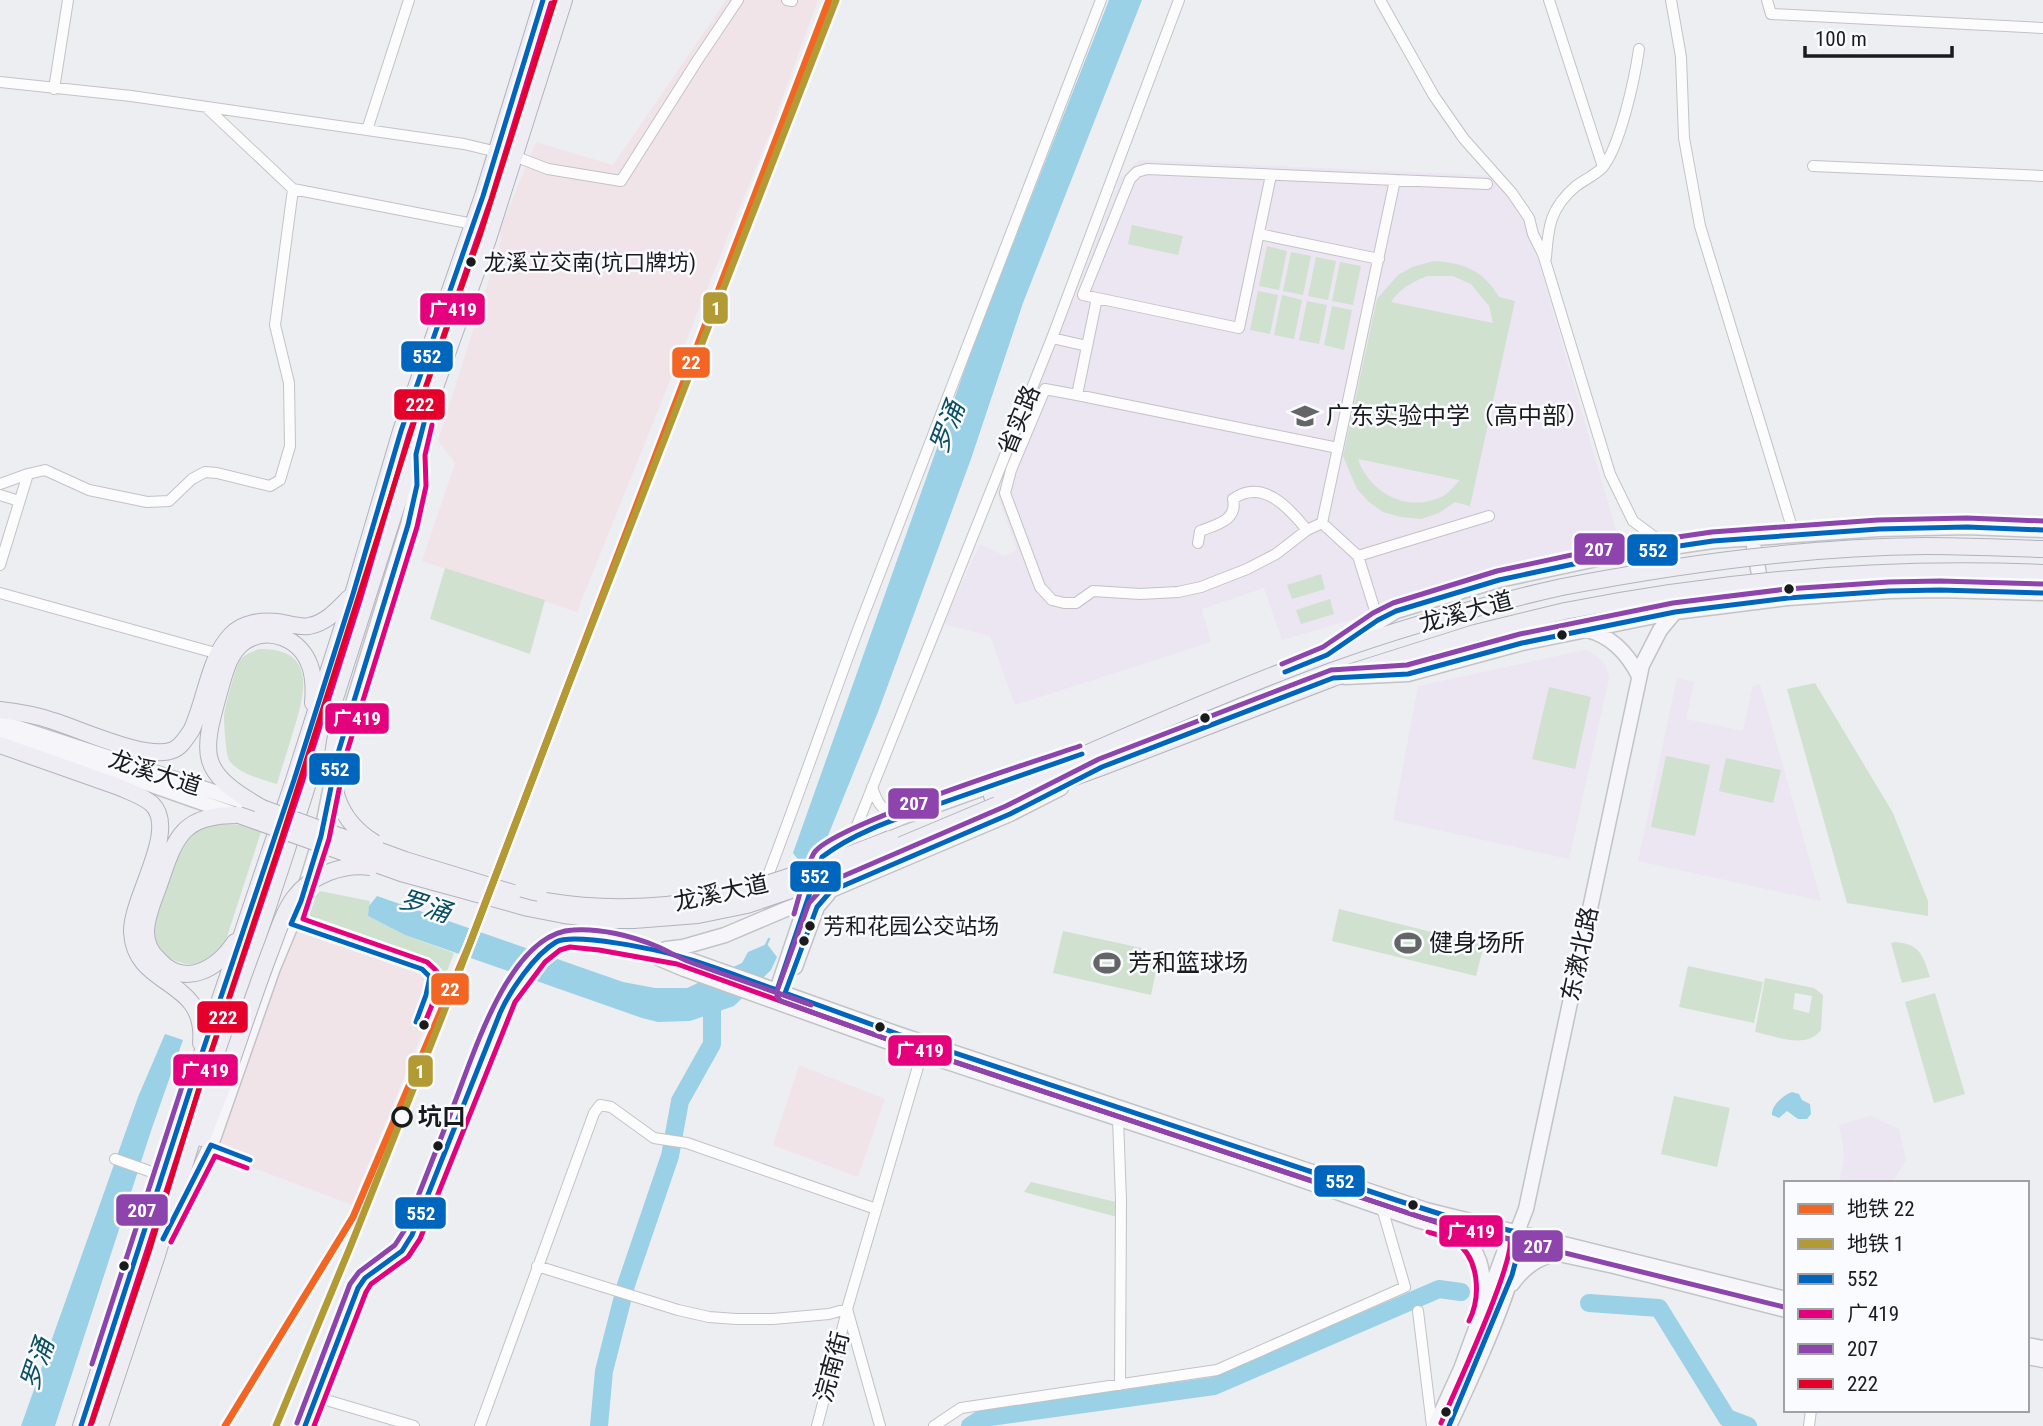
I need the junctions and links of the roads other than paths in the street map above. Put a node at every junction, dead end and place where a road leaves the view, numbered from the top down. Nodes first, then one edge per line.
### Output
1 (68, 0) edge
2 (409, 0) edge
3 (543, 0) edge
4 (565, 0) edge
5 (738, 0) edge
6 (1101, 0) edge
7 (1179, 0) edge
8 (1380, 0) edge
9 (1549, 0) edge
10 (1671, 0) edge
11 (1767, 0) edge
12 (2043, 29) edge
13 (1639, 49) dead end
14 (0, 82) edge
15 (54, 89) junction
16 (206, 107) junction
17 (367, 130) junction
18 (496, 151) junction
19 (514, 156) junction
20 (1813, 166) dead end
21 (1603, 167) junction
22 (1271, 175) junction
23 (2043, 176) edge
24 (1395, 180) junction
25 (1487, 184) dead end
26 (293, 189) junction
27 (473, 224) junction
28 (1259, 234) junction
29 (1379, 259) junction
30 (1545, 262) junction
31 (1097, 298) junction
32 (1052, 338) junction
33 (1087, 346) junction
34 (1077, 395) junction
35 (428, 407) junction
36 (1338, 448) junction
37 (416, 454) junction
38 (28, 474) junction
39 (0, 484) edge
40 (0, 495) edge
41 (19, 501) junction
42 (1489, 516) dead end
43 (1322, 523) junction
44 (1307, 530) junction
45 (2043, 530) edge
46 (1794, 534) junction
47 (1746, 538) junction
48 (1198, 543) dead end
49 (1668, 547) junction
50 (2043, 549) edge
51 (1358, 556) junction
52 (0, 565) edge
53 (2043, 573) edge
54 (0, 593) edge
55 (2043, 593) edge
56 (353, 594) junction
57 (1758, 602) junction
58 (1675, 612) junction
59 (1378, 620) junction
60 (1585, 630) junction
61 (219, 654) junction
62 (1327, 655) junction
63 (1639, 676) junction
64 (1333, 677) junction
65 (0, 710) edge
66 (313, 718) junction
67 (0, 722) edge
68 (0, 736) edge
69 (0, 745) edge
70 (1091, 751) junction
71 (96, 759) junction
72 (1102, 768) junction
73 (872, 787) junction
74 (994, 801) junction
75 (262, 808) junction
76 (239, 816) junction
77 (900, 818) junction
78 (849, 839) junction
79 (403, 866) junction
80 (831, 891) junction
81 (808, 900) junction
82 (247, 923) junction
83 (748, 925) junction
84 (644, 951) junction
85 (176, 980) junction
86 (771, 993) junction
87 (922, 1054) junction
88 (200, 1059) junction
89 (1118, 1119) junction
90 (115, 1159) dead end
91 (163, 1176) junction
92 (1382, 1208) junction
93 (876, 1209) junction
94 (170, 1221) junction
95 (1456, 1231) junction
96 (1515, 1240) junction
97 (1559, 1253) junction
98 (157, 1255) junction
99 (537, 1266) junction
100 (1506, 1290) junction
101 (1784, 1299) edge
102 (1485, 1305) junction
103 (848, 1308) junction
104 (1784, 1309) edge
105 (1418, 1311) dead end
106 (1120, 1385) junction
107 (316, 1397) junction
108 (81, 1426) edge
109 (100, 1426) edge
110 (305, 1426) edge
111 (414, 1426) edge
112 (480, 1426) edge
113 (817, 1426) edge
114 (880, 1426) edge
115 (934, 1426) edge
116 (1434, 1426) edge
117 (1449, 1426) edge

1 - 15 street
2 - 17 street
3 - 18 main road
4 - 19 main road
5 - 19 street
6 - 83 street
7 - 32 street, 省实路
8 - 30 street
9 - 21 street
10 - 46 street
11 - 12 street
13 - 21 street
14 - 15 street
15 - 16 street
16 - 17 street
16 - 26 street
17 - 18 street
18 - 19 street
18 - 27 main road
19 - 35 main road
20 - 23 street
21 - 30 street
22 - 24 street
22 - 28 street
22 - 31 street
24 - 25 street
24 - 29 street
26 - 27 street
26 - 38 street
27 - 56 main road
28 - 29 street
28 - 31 street
29 - 36 street
30 - 49 street
31 - 33 street
32 - 33 street
32 - 73 street, 省实路
33 - 34 street
34 - 36 street
34 - 44 street
35 - 37 main road
35 - 98 main road
36 - 43 street
37 - 79 main road, bridge
37 - 94 street
38 - 39 street
38 - 41 street
40 - 41 street
41 - 52 street
42 - 51 street
43 - 44 street
43 - 51 street
44 - 48 street
45 - 46 street
46 - 47 street
47 - 49 street
47 - 57 street
49 - 59 street
50 - 62 main road, 龙溪大道, bridge
51 - 59 street
53 - 64 main road, 龙溪大道, bridge
54 - 61 street
55 - 57 street
56 - 61 main road
56 - 66 main road
57 - 58 street
58 - 60 street
58 - 63 street, 东漖北路
59 - 62 street
60 - 63 street
60 - 64 street
61 - 65 main road
62 - 70 main road, 龙溪大道
63 - 96 street, 东漖北路
64 - 72 main road, 龙溪大道
66 - 75 main road
66 - 82 main road
67 - 71 street, 龙溪大道
68 - 71 street, 龙溪大道
69 - 85 main road
70 - 74 main road, 龙溪大道
70 - 77 street
71 - 75 street, 龙溪大道
71 - 76 street, 龙溪大道
72 - 74 main road, 龙溪大道
72 - 80 street
73 - 77 street
73 - 78 street, 省实路
74 - 79 main road, 龙溪大道, bridge
75 - 79 main road, 龙溪大道, bridge
76 - 79 main road, 龙溪大道, bridge
76 - 85 main road
77 - 78 street
78 - 80 street
78 - 81 street
79 - 94 main road, bridge
80 - 81 street
80 - 86 street
81 - 83 street
81 - 86 street
82 - 85 main road
82 - 88 main road
83 - 84 street
84 - 86 street
84 - 107 street
85 - 88 main road
86 - 87 street
86 - 96 street
87 - 89 street
87 - 93 street, 浣南街
88 - 91 main road
89 - 92 street
89 - 106 street
90 - 91 street
91 - 108 main road
92 - 95 street
92 - 106 street
93 - 99 street
93 - 103 street, 浣南街
94 - 98 main road
95 - 96 street
95 - 102 street
96 - 97 street
96 - 100 street, 东漖北路
96 - 101 street
96 - 102 street, 东漖北路
97 - 100 street
97 - 104 street
98 - 109 main road
99 - 103 street
99 - 112 street
100 - 117 street, 东漖北路
102 - 116 street, 东漖北路
103 - 113 street, 浣南街
103 - 114 street
105 - 116 street
106 - 115 street
107 - 110 street
107 - 111 street

